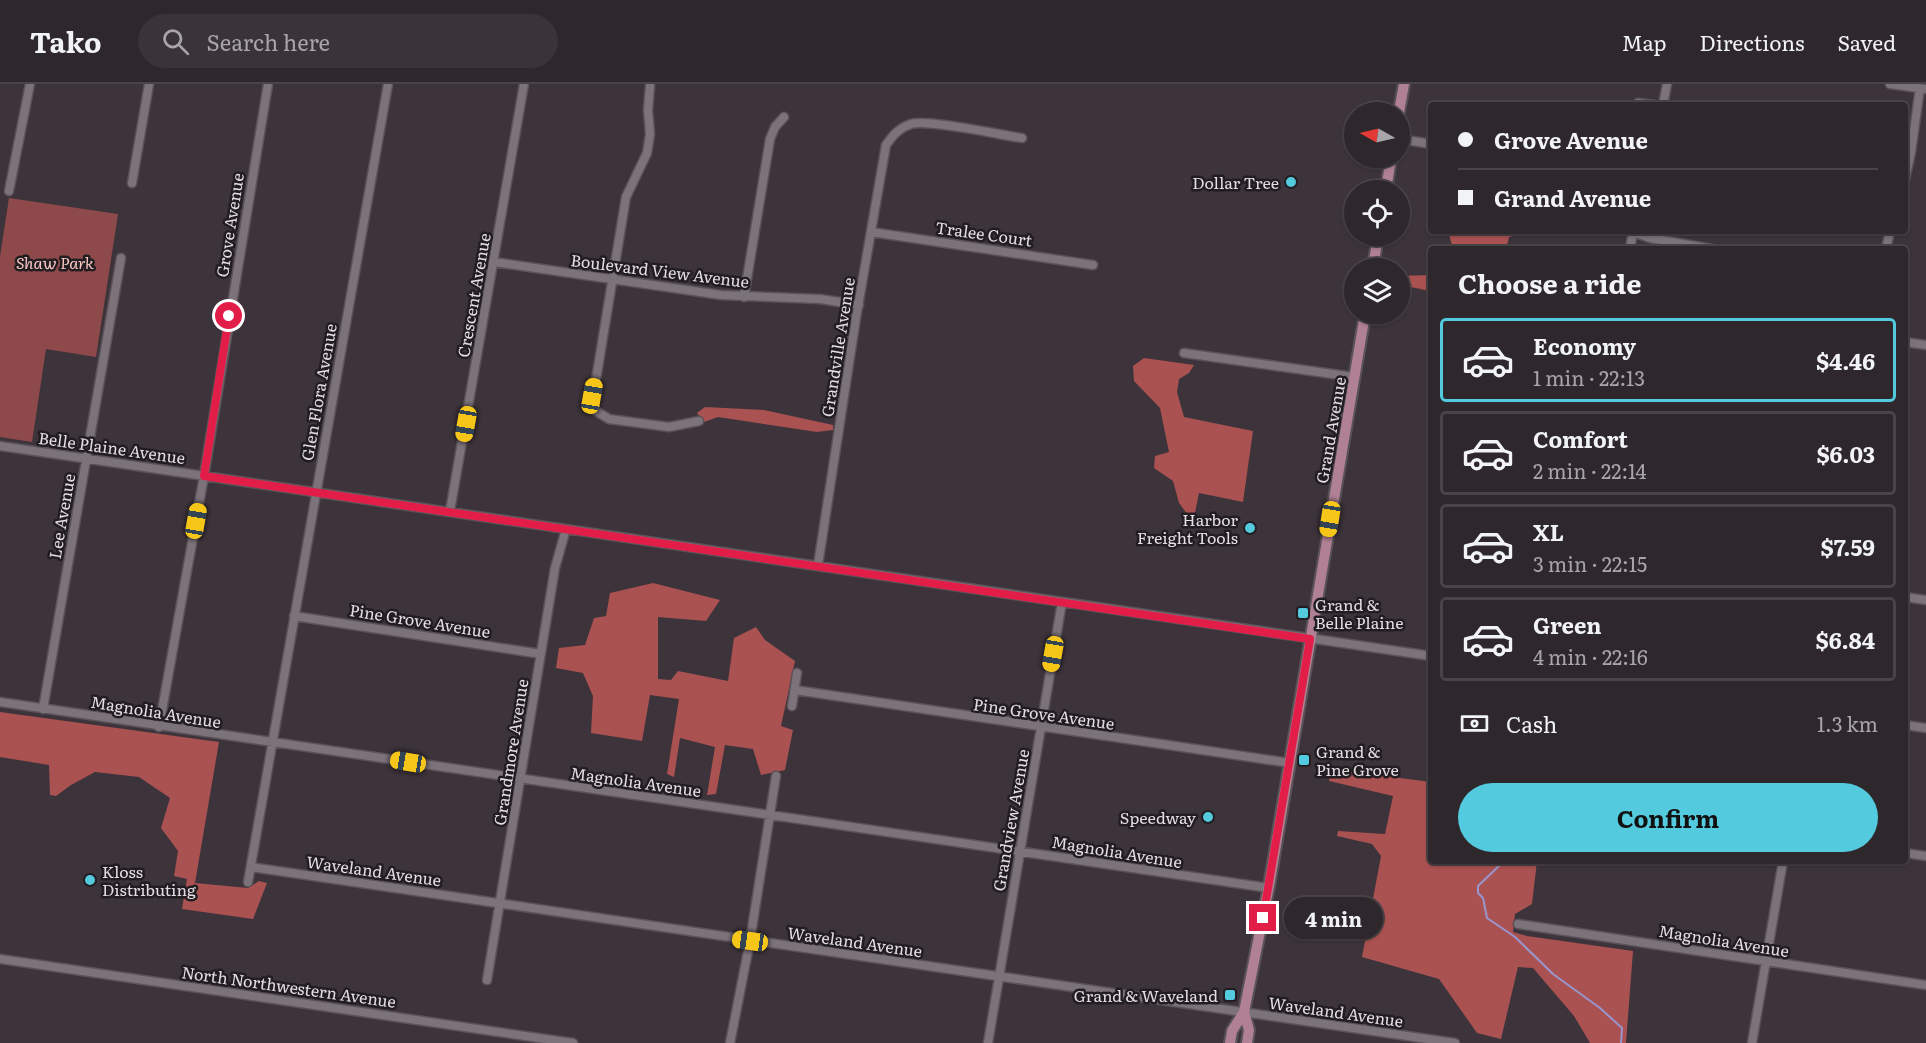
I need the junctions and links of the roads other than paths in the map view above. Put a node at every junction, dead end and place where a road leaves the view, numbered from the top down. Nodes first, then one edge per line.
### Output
1 (30, 84) edge
2 (149, 84) edge
3 (268, 84) edge
4 (388, 84) edge
5 (524, 84) edge
6 (1404, 84) edge
7 (1666, 84) edge
8 (1890, 84) edge
9 (650, 86) dead end
10 (1923, 89) edge
11 (1401, 102) edge
12 (1663, 102) edge
13 (784, 117) dead end
14 (1022, 138) dead end
15 (1410, 141) edge
16 (1428, 144) edge
17 (1908, 166) edge
18 (132, 183) dead end
19 (9, 191) dead end
20 (871, 232) junction
21 (1640, 234) edge
22 (1695, 246) edge
23 (120, 258) dead end
24 (494, 262) junction
25 (1093, 265) dead end
26 (612, 280) junction
27 (744, 297) junction
28 (859, 305) junction
29 (1363, 324) edge
30 (1908, 342) edge
31 (1926, 345) edge
32 (1184, 353) dead end
33 (1354, 377) junction
34 (699, 421) dead end
35 (0, 446) edge
36 (87, 458) junction
37 (204, 476) junction
38 (316, 492) junction
39 (450, 512) junction
40 (566, 529) junction
41 (818, 566) junction
42 (1908, 597) edge
43 (1926, 600) edge
44 (1062, 602) junction
45 (294, 616) junction
46 (1310, 639) junction
47 (541, 654) junction
48 (1428, 656) edge
49 (797, 673) dead end
50 (795, 690) junction
51 (0, 702) edge
52 (792, 706) dead end
53 (43, 709) junction
54 (1908, 725) edge
55 (159, 727) junction
56 (1041, 728) junction
57 (1926, 728) edge
58 (273, 742) junction
59 (1290, 763) junction
60 (776, 776) dead end
61 (521, 779) junction
62 (770, 815) junction
63 (1020, 851) junction
64 (1908, 853) edge
65 (1926, 856) edge
66 (1782, 864) edge
67 (251, 867) junction
68 (248, 882) dead end
69 (1269, 888) junction
70 (500, 903) junction
71 (1518, 924) dead end
72 (750, 941) junction
73 (0, 959) edge
74 (1766, 961) junction
75 (999, 977) junction
76 (487, 980) dead end
77 (1926, 985) edge
78 (1244, 1012) junction
79 (573, 1043) edge
80 (730, 1043) edge
81 (988, 1043) edge
82 (1230, 1043) edge
83 (1247, 1043) edge
84 (1455, 1043) edge
85 (1752, 1043) edge

1 - 19 street
2 - 18 street
3 - 37 street, Grove Avenue
4 - 38 street, Glen Flora Avenue
5 - 24 street, Crescent Avenue
6 - 11 main road
7 - 12 street
8 - 10 street
9 - 26 street
10 - 17 street
13 - 27 street
14 - 20 street, Grandville Avenue
15 - 16 street
20 - 25 street, Tralee Court
20 - 28 street, Grandville Avenue
21 - 22 street
23 - 36 street, Lee Avenue
24 - 26 street, Boulevard View Avenue
24 - 39 street, Crescent Avenue
26 - 27 street, Boulevard View Avenue
26 - 34 street
27 - 28 street, Boulevard View Avenue
28 - 41 street, Grandville Avenue
29 - 33 main road, Grand Avenue
30 - 31 street
32 - 33 street
33 - 46 main road, Grand Avenue
35 - 36 street, Belle Plaine Avenue
36 - 37 street, Belle Plaine Avenue
36 - 53 street, Lee Avenue
37 - 38 street, Belle Plaine Avenue
37 - 55 street, Grove Avenue
38 - 39 street, Belle Plaine Avenue
38 - 45 street, Glen Flora Avenue
39 - 40 street, Belle Plaine Avenue
40 - 41 street, Belle Plaine Avenue
40 - 47 street, Grandmore Avenue
41 - 44 street, Belle Plaine Avenue
42 - 43 street
44 - 46 street, Belle Plaine Avenue
44 - 56 street, Grandview Avenue
45 - 47 street, Pine Grove Avenue
45 - 58 street, Glen Flora Avenue
46 - 48 street, Belle Plaine Avenue
46 - 59 main road, Grand Avenue
47 - 61 street, Grandmore Avenue
49 - 50 street
50 - 52 street
50 - 56 street, Pine Grove Avenue
51 - 53 street, Magnolia Avenue
53 - 55 street, Magnolia Avenue
54 - 57 street
55 - 58 street, Magnolia Avenue
56 - 59 street, Pine Grove Avenue
56 - 63 street, Grandview Avenue
58 - 61 street, Magnolia Avenue
58 - 67 street, Glen Flora Avenue
59 - 69 main road, Grand Avenue
60 - 62 street
61 - 62 street, Magnolia Avenue
61 - 70 street, Grandmore Avenue
62 - 63 street, Magnolia Avenue
62 - 72 street
63 - 69 street, Magnolia Avenue
63 - 75 street, Grandview Avenue
64 - 65 street
66 - 74 street
67 - 68 street, Glen Flora Avenue
67 - 70 street, Waveland Avenue
69 - 78 main road, Grand Avenue
70 - 72 street, Waveland Avenue
70 - 76 street, Grandmore Avenue
71 - 74 street, Magnolia Avenue
72 - 75 street, Waveland Avenue
72 - 80 street
73 - 79 street, North Northwestern Avenue
74 - 77 street, Magnolia Avenue
74 - 85 street
75 - 78 street, Waveland Avenue
75 - 81 street, Grandview Avenue
78 - 82 main road, Grand Avenue
78 - 83 main road, Grand Avenue
78 - 84 street, Waveland Avenue

